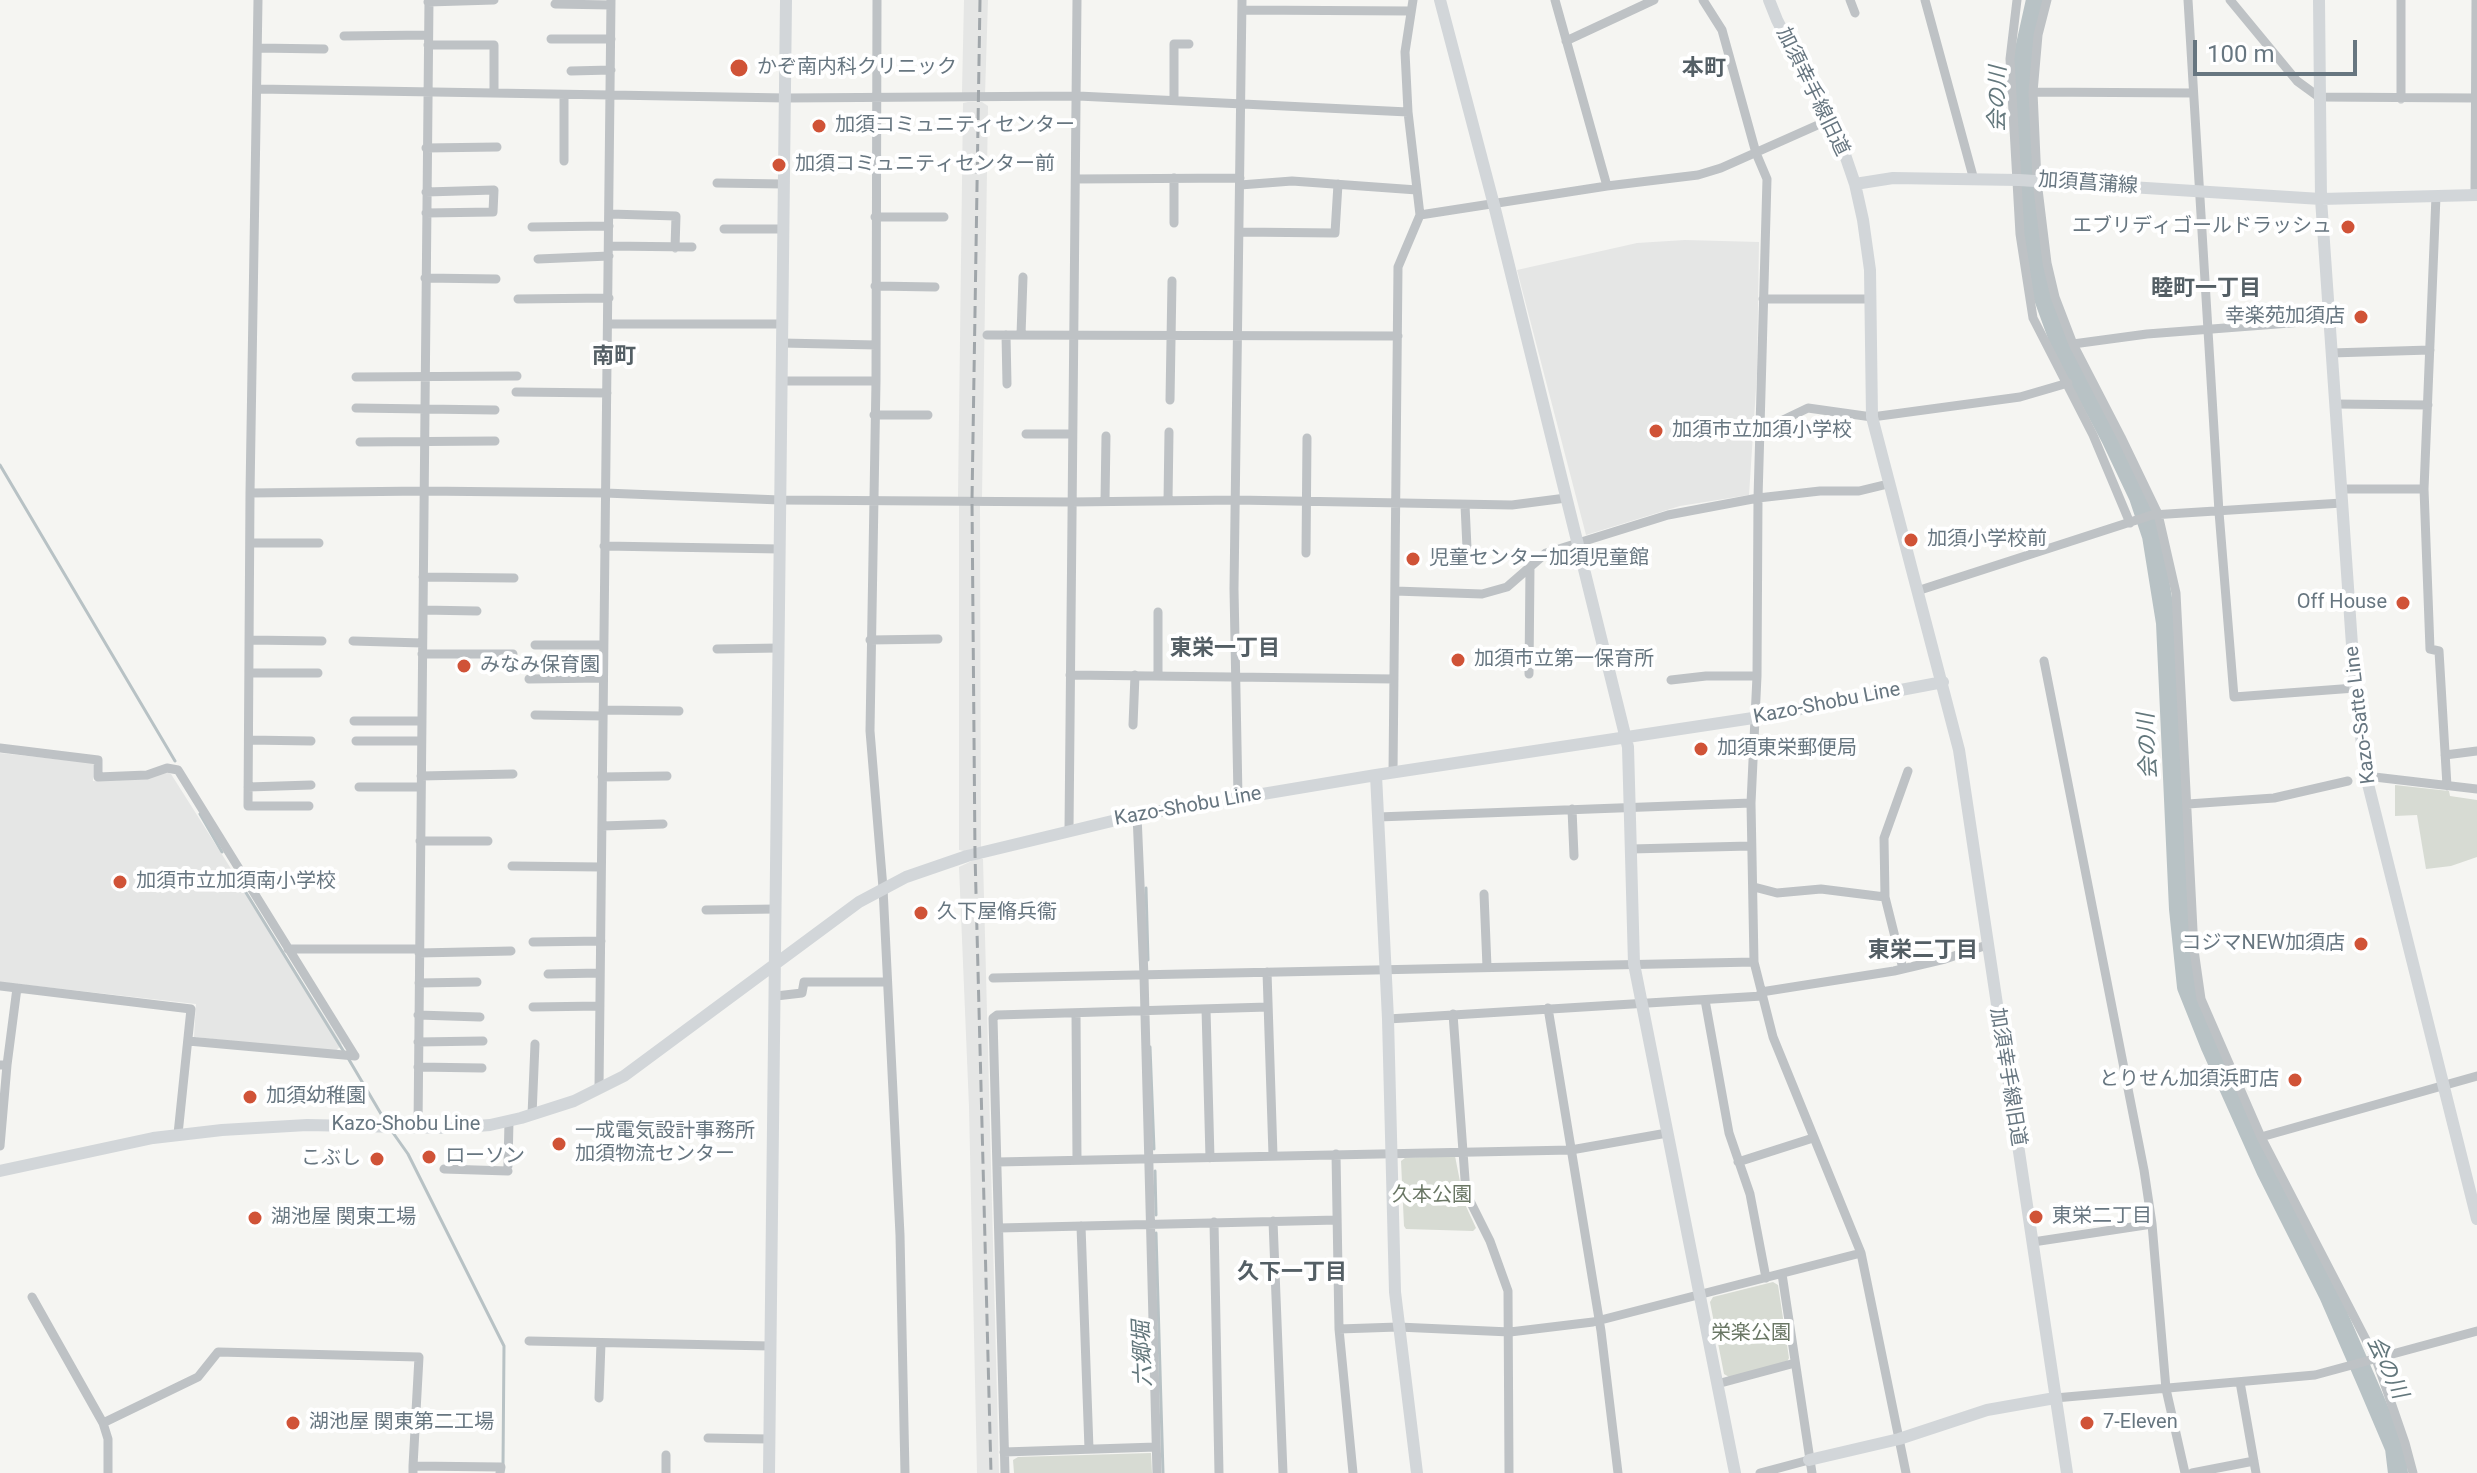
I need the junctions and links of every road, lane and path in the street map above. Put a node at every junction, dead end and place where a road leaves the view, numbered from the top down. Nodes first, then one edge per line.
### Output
1 (258, 0) edge
2 (494, 0) edge
3 (786, 0) edge
4 (877, 0) edge
5 (1077, 0) edge
6 (1413, 0) edge
7 (1440, 0) edge
8 (1555, 0) edge
9 (1654, 0) edge
10 (1703, 0) edge
11 (1769, 0) edge
12 (1850, 0) edge
13 (1925, 0) edge
14 (2017, 0) edge
15 (2047, 0) edge
16 (2188, 0) edge
17 (2230, 0) edge
18 (2319, 0) edge
19 (2401, 0) edge
20 (2476, 0) edge
21 (428, 1) edge
22 (611, 3) edge
23 (555, 4) dead end
24 (1242, 5) edge
25 (1348, 5) edge
26 (1410, 11) junction
27 (1855, 13) dead end
28 (344, 36) dead end
29 (551, 39) dead end
30 (611, 39) junction
31 (428, 40) junction
32 (1566, 41) junction
33 (1189, 44) dead end
34 (258, 48) junction
35 (324, 49) dead end
36 (611, 70) junction
37 (571, 71) dead end
38 (258, 89) junction
39 (427, 92) junction
40 (2033, 92) junction
41 (494, 93) junction
42 (2193, 93) junction
43 (564, 95) junction
44 (610, 96) junction
45 (1078, 96) junction
46 (2319, 97) junction
47 (786, 98) junction
48 (877, 98) junction
49 (2475, 98) junction
50 (2401, 99) junction
51 (1174, 100) junction
52 (1242, 103) junction
53 (1408, 112) junction
54 (1829, 120) junction
55 (497, 147) dead end
56 (426, 148) junction
57 (1756, 153) junction
58 (564, 161) dead end
59 (1174, 178) junction
60 (1076, 179) junction
61 (1974, 180) junction
62 (2018, 180) junction
63 (2036, 181) junction
64 (1240, 182) junction
65 (717, 183) dead end
66 (784, 184) junction
67 (1338, 184) junction
68 (1855, 184) junction
69 (1607, 186) junction
70 (1417, 190) junction
71 (426, 192) junction
72 (2199, 192) junction
73 (2476, 195) edge
74 (2436, 196) junction
75 (2321, 199) junction
76 (1494, 205) junction
77 (426, 213) junction
78 (610, 214) junction
79 (1420, 215) junction
80 (875, 217) junction
81 (944, 217) dead end
82 (1174, 223) dead end
83 (609, 226) junction
84 (532, 227) dead end
85 (724, 229) dead end
86 (783, 229) junction
87 (1240, 232) junction
88 (692, 247) dead end
89 (675, 248) junction
90 (609, 251) junction
91 (538, 259) dead end
92 (1023, 277) dead end
93 (425, 278) junction
94 (496, 279) dead end
95 (1172, 281) dead end
96 (875, 286) junction
97 (935, 287) dead end
98 (609, 298) junction
99 (518, 299) dead end
100 (1763, 299) junction
101 (1870, 299) junction
102 (2329, 320) junction
103 (609, 324) junction
104 (782, 324) junction
105 (2208, 330) junction
106 (1074, 334) junction
107 (987, 335) dead end
108 (1006, 335) junction
109 (1021, 335) junction
110 (1171, 335) junction
111 (1238, 335) junction
112 (1398, 336) junction
113 (782, 343) junction
114 (2073, 344) junction
115 (876, 345) junction
116 (2430, 350) junction
117 (2331, 353) junction
118 (517, 376) dead end
119 (356, 377) dead end
120 (425, 377) junction
121 (781, 381) junction
122 (876, 381) junction
123 (2068, 383) junction
124 (1007, 384) dead end
125 (516, 392) dead end
126 (607, 393) junction
127 (1170, 400) dead end
128 (2335, 404) junction
129 (2428, 405) junction
130 (356, 408) dead end
131 (424, 408) junction
132 (495, 410) dead end
133 (874, 415) junction
134 (928, 415) dead end
135 (1872, 417) junction
136 (1760, 431) junction
137 (1169, 432) dead end
138 (1026, 434) dead end
139 (1072, 434) junction
140 (1106, 436) dead end
141 (1307, 438) dead end
142 (495, 441) dead end
143 (360, 442) dead end
144 (424, 442) junction
145 (1888, 484) junction
146 (2341, 489) junction
147 (2424, 489) junction
148 (424, 491) junction
149 (250, 493) junction
150 (605, 493) junction
151 (1566, 498) junction
152 (1758, 498) junction
153 (872, 499) junction
154 (780, 500) junction
155 (1236, 500) junction
156 (1105, 501) junction
157 (1168, 501) junction
158 (1308, 501) junction
159 (1071, 502) junction
160 (2342, 503) junction
161 (1398, 504) junction
162 (1465, 505) junction
163 (2219, 512) junction
164 (2155, 514) junction
165 (2134, 521) junction
166 (1577, 541) junction
167 (250, 543) junction
168 (319, 543) dead end
169 (604, 546) junction
170 (1467, 548) dead end
171 (780, 549) junction
172 (1306, 553) dead end
173 (1530, 566) junction
174 (423, 577) junction
175 (514, 578) dead end
176 (1395, 591) junction
177 (1917, 591) junction
178 (423, 610) junction
179 (477, 611) dead end
180 (1158, 612) dead end
181 (938, 639) dead end
182 (249, 640) junction
183 (870, 640) junction
184 (322, 641) dead end
185 (353, 641) dead end
186 (422, 643) junction
187 (535, 645) dead end
188 (603, 645) junction
189 (779, 648) junction
190 (717, 649) dead end
191 (422, 654) junction
192 (513, 654) dead end
193 (2044, 661) dead end
194 (249, 673) junction
195 (318, 673) dead end
196 (1529, 674) dead end
197 (1070, 675) junction
198 (1135, 675) junction
199 (1158, 675) junction
200 (1757, 676) junction
201 (1235, 677) junction
202 (603, 678) junction
203 (529, 679) dead end
204 (1394, 679) junction
205 (1671, 680) dead end
206 (1943, 682) junction
207 (2355, 688) junction
208 (679, 711) dead end
209 (603, 713) junction
210 (535, 715) dead end
211 (1753, 718) junction
212 (354, 721) dead end
213 (421, 721) junction
214 (1133, 725) dead end
215 (1626, 738) junction
216 (249, 740) junction
217 (311, 741) dead end
218 (356, 741) dead end
219 (421, 741) junction
220 (0, 748) edge
221 (2477, 751) edge
222 (2445, 755) junction
223 (1908, 771) dead end
224 (1393, 772) junction
225 (513, 774) dead end
226 (1376, 775) junction
227 (421, 776) junction
228 (667, 776) dead end
229 (2366, 776) junction
230 (602, 777) junction
231 (2348, 781) dead end
232 (311, 785) dead end
233 (2447, 786) junction
234 (248, 787) junction
235 (359, 787) dead end
236 (421, 787) junction
237 (2477, 789) edge
238 (1238, 797) junction
239 (1751, 803) junction
240 (2188, 804) junction
241 (309, 806) dead end
242 (1630, 807) junction
243 (1572, 809) junction
244 (1137, 815) junction
245 (1378, 817) junction
246 (663, 824) dead end
247 (602, 826) junction
248 (1069, 830) junction
249 (420, 841) junction
250 (488, 841) dead end
251 (1750, 846) junction
252 (1631, 849) junction
253 (1574, 856) dead end
254 (512, 866) dead end
255 (601, 867) junction
256 (1754, 887) junction
257 (883, 888) junction
258 (1484, 894) dead end
259 (1885, 897) junction
260 (776, 909) junction
261 (706, 910) dead end
262 (601, 941) junction
263 (533, 942) dead end
264 (1987, 945) junction
265 (288, 949) junction
266 (419, 951) junction
267 (511, 951) dead end
268 (1754, 962) junction
269 (776, 964) junction
270 (1634, 964) junction
271 (1487, 967) junction
272 (1903, 969) junction
273 (1386, 970) junction
274 (1267, 972) junction
275 (600, 973) junction
276 (548, 974) dead end
277 (1144, 976) junction
278 (993, 978) dead end
279 (477, 982) dead end
280 (887, 982) junction
281 (419, 983) junction
282 (0, 986) edge
283 (17, 988) junction
284 (1761, 994) junction
285 (776, 996) junction
286 (1705, 1000) junction
287 (1641, 1004) junction
288 (600, 1006) junction
289 (533, 1007) dead end
290 (1268, 1007) junction
291 (1548, 1008) junction
292 (1206, 1009) junction
293 (1144, 1010) junction
294 (1076, 1013) junction
295 (1453, 1014) junction
296 (418, 1015) junction
297 (480, 1017) dead end
298 (1388, 1019) junction
299 (188, 1041) junction
300 (483, 1041) dead end
301 (418, 1042) junction
302 (535, 1044) dead end
303 (4, 1065) edge
304 (418, 1067) junction
305 (482, 1068) dead end
306 (2477, 1076) edge
307 (2443, 1085) junction
308 (599, 1089) junction
309 (532, 1115) junction
310 (509, 1121) junction
311 (418, 1128) junction
312 (1667, 1133) junction
313 (178, 1134) junction
314 (2261, 1137) junction
315 (1813, 1138) junction
316 (0, 1146) edge
317 (1571, 1150) junction
318 (1462, 1153) junction
319 (1336, 1154) junction
320 (1273, 1155) junction
321 (1391, 1155) junction
322 (1210, 1158) junction
323 (1148, 1159) junction
324 (1077, 1160) junction
325 (997, 1162) junction
326 (1738, 1162) junction
327 (444, 1169) dead end
328 (0, 1171) edge
329 (2477, 1219) edge
330 (1337, 1220) junction
331 (1273, 1221) junction
332 (1214, 1222) junction
333 (1151, 1224) junction
334 (2152, 1224) junction
335 (1081, 1226) junction
336 (999, 1228) junction
337 (2033, 1242) junction
338 (1861, 1253) junction
339 (1782, 1274) junction
340 (1766, 1278) junction
341 (1700, 1294) junction
342 (32, 1297) dead end
343 (1599, 1321) junction
344 (1398, 1327) junction
345 (1339, 1329) junction
346 (2477, 1331) edge
347 (1510, 1332) junction
348 (529, 1341) dead end
349 (601, 1343) junction
350 (770, 1346) junction
351 (2372, 1360) junction
352 (1795, 1363) junction
353 (2240, 1382) junction
354 (1717, 1384) junction
355 (2166, 1389) junction
356 (599, 1398) dead end
357 (2055, 1398) junction
358 (103, 1423) junction
359 (708, 1438) dead end
360 (769, 1439) junction
361 (1899, 1439) junction
362 (1156, 1447) junction
363 (1089, 1449) junction
364 (1004, 1452) junction
365 (666, 1455) dead end
366 (2254, 1461) junction
367 (1810, 1467) edge
368 (413, 1469) edge
369 (108, 1473) edge
370 (500, 1473) edge
371 (666, 1473) edge
372 (769, 1473) edge
373 (905, 1473) edge
374 (1005, 1473) edge
375 (1157, 1473) edge
376 (1219, 1473) edge
377 (1283, 1473) edge
378 (1353, 1473) edge
379 (1417, 1473) edge
380 (1509, 1473) edge
381 (1618, 1473) edge
382 (1735, 1473) edge
383 (1760, 1473) edge
384 (1906, 1473) edge
385 (2067, 1473) edge
386 (2185, 1473) edge
387 (2192, 1473) edge
388 (2256, 1473) edge
389 (2413, 1473) edge

1 - 34 street
2 - 21 street
3 - 47 street
4 - 48 street
5 - 45 street
6 - 26 street
7 - 76 street
8 - 32 street
9 - 32 street
10 - 57 street
11 - 54 street, 加須幸手線旧道
12 - 27 street
13 - 61 street
14 - 62 street
15 - 40 street
16 - 42 street
17 - 46 street
18 - 46 street, Kazo-Satte Line
19 - 50 street
20 - 49 street
21 - 31 street
22 - 23 street
22 - 30 street
24 - 25 street
24 - 52 street
25 - 26 street
26 - 53 street
28 - 31 street
29 - 30 street
30 - 36 street
31 - 39 street
31 - 41 street
32 - 69 street
33 - 51 street
34 - 35 street
34 - 38 street
36 - 37 street
36 - 44 street
38 - 39 street
38 - 149 street
39 - 41 street
39 - 56 street
40 - 42 street
40 - 63 street
41 - 43 street
42 - 72 street
43 - 44 street
43 - 58 street
44 - 47 street
44 - 78 street
45 - 48 street
45 - 51 street
45 - 60 street
46 - 50 street
46 - 75 street, Kazo-Satte Line
47 - 48 street
47 - 66 street
48 - 80 street
49 - 50 street
49 - 73 street
51 - 52 street
52 - 53 street
52 - 64 street
53 - 70 street
54 - 57 street
54 - 68 street, 加須幸手線旧道
55 - 56 street
56 - 71 street
57 - 69 street
57 - 100 street
59 - 60 street
59 - 64 street
59 - 82 street
60 - 106 street
61 - 62 street, 加須菖蒲線
61 - 68 street, 加須菖蒲線
62 - 63 street, 加須菖蒲線
62 - 123 street
63 - 72 street, 加須菖蒲線
63 - 114 street
64 - 67 street
64 - 87 street
65 - 66 street
66 - 86 street
67 - 70 street
67 - 87 street
68 - 101 street
69 - 76 street
70 - 79 street
71 - 77 street
71 - 77 street
72 - 75 street, 加須菖蒲線
72 - 105 street
73 - 74 street
74 - 75 street
74 - 116 street
75 - 102 street, Kazo-Satte Line
76 - 79 street
76 - 151 street
77 - 93 street
78 - 83 street
78 - 89 street
79 - 112 street
80 - 81 street
80 - 96 street
83 - 84 street
83 - 90 street
85 - 86 street
86 - 104 street
87 - 111 street
88 - 89 street
89 - 90 street
90 - 91 street
90 - 98 street
92 - 109 street
93 - 94 street
93 - 120 street
95 - 110 street
96 - 97 street
96 - 115 street
98 - 99 street
98 - 103 street
100 - 101 street
100 - 136 street
101 - 135 street
102 - 105 street
102 - 117 street, Kazo-Satte Line
103 - 104 street
103 - 126 street
104 - 113 street
105 - 114 street
105 - 163 street
106 - 109 street
106 - 110 street
106 - 139 street
107 - 108 street
108 - 109 street
108 - 124 street
110 - 111 street
110 - 127 street
111 - 112 street
111 - 155 street
112 - 161 street
113 - 115 street
113 - 121 street
114 - 164 street
115 - 122 street
116 - 117 street
116 - 129 street
117 - 128 street, Kazo-Satte Line
118 - 120 street
119 - 120 street
120 - 131 street
121 - 122 street
121 - 154 street
122 - 133 street
123 - 135 street
123 - 165 street
125 - 126 street
126 - 150 street
128 - 129 street
128 - 146 street, Kazo-Satte Line
129 - 147 street
130 - 131 street
131 - 132 street
131 - 144 street
133 - 134 street
133 - 153 street
135 - 136 street
135 - 145 street
136 - 152 street
137 - 157 street
138 - 139 street
139 - 159 street
140 - 156 street
141 - 158 street
142 - 144 street
143 - 144 street
144 - 148 street
145 - 152 street
145 - 177 street
146 - 147 street
146 - 160 street, Kazo-Satte Line
147 - 222 street
148 - 149 street
148 - 150 street
148 - 174 street
149 - 167 street
150 - 154 street
150 - 169 street
151 - 162 street
151 - 166 street
152 - 166 street
152 - 200 street
153 - 154 street
153 - 159 street
153 - 183 street
154 - 171 street
155 - 157 street
155 - 158 street
155 - 201 street
156 - 157 street
156 - 159 street
158 - 161 street
158 - 172 street
159 - 197 street
160 - 163 street
160 - 207 street, Kazo-Satte Line
161 - 162 street
161 - 176 street
162 - 170 street
163 - 164 street
163 - 207 street
164 - 165 street
164 - 240 street
165 - 177 street
166 - 173 street
166 - 215 street
167 - 168 street
167 - 182 street
169 - 171 street
169 - 188 street
171 - 189 street
173 - 176 street
173 - 196 street
174 - 175 street
174 - 178 street
176 - 204 street
177 - 206 street
178 - 179 street
178 - 186 street
180 - 199 street
181 - 183 street
182 - 184 street
182 - 194 street
183 - 257 street
185 - 186 street
186 - 191 street
187 - 188 street
188 - 202 street
189 - 190 street
189 - 260 street
191 - 192 street
191 - 213 street
193 - 334 street
194 - 195 street
194 - 216 street
197 - 198 street
197 - 248 street
198 - 199 street
198 - 214 street
199 - 201 street
200 - 205 street
200 - 211 street
201 - 204 street
201 - 238 street
202 - 203 street
202 - 209 street
204 - 224 street
206 - 211 street, Kazo-Shobu Line
206 - 264 street, 加須幸手線旧道
207 - 229 street, Kazo-Satte Line
208 - 209 street
209 - 210 street
209 - 230 street
211 - 215 street, Kazo-Shobu Line
211 - 239 street
212 - 213 street
213 - 219 street
215 - 224 street, Kazo-Shobu Line
215 - 242 street
216 - 217 street
216 - 234 street
218 - 219 street
219 - 227 street
220 - 265 street
221 - 222 street
222 - 233 street
223 - 259 street
224 - 226 street, Kazo-Shobu Line
225 - 227 street
226 - 238 street, Kazo-Shobu Line
226 - 245 street
227 - 236 street
228 - 230 street
229 - 233 street
229 - 307 street, Kazo-Satte Line
230 - 247 street
231 - 240 street
232 - 234 street
233 - 237 street
234 - 241 street
235 - 236 street
236 - 249 street
238 - 244 street, Kazo-Shobu Line
239 - 242 street
239 - 251 street
240 - 314 street
242 - 243 street
242 - 252 street
243 - 245 street
243 - 253 street
244 - 248 street, Kazo-Shobu Line
244 - 277 street
245 - 273 street
246 - 247 street
247 - 255 street
248 - 257 street, Kazo-Shobu Line
249 - 250 street
249 - 266 street
251 - 252 street
251 - 256 street
252 - 270 street
254 - 255 street
255 - 262 street
256 - 259 street
256 - 268 street
257 - 269 street, Kazo-Shobu Line
257 - 280 street
258 - 271 street
259 - 272 street
260 - 261 street
260 - 269 street
262 - 263 street
262 - 275 street
264 - 272 street
264 - 337 street, 加須幸手線旧道
265 - 266 street
265 - 299 street
266 - 267 street
266 - 281 street
268 - 270 street
268 - 284 street
269 - 285 street
269 - 308 street, Kazo-Shobu Line
270 - 271 street
270 - 287 street
271 - 273 street
272 - 284 street
273 - 274 street
273 - 298 street
274 - 277 street
274 - 290 street
275 - 276 street
275 - 288 street
277 - 278 street
277 - 293 street
279 - 281 street
280 - 285 street
280 - 373 street
281 - 296 street
282 - 283 street
283 - 299 street
283 - 303 street
284 - 286 street
284 - 315 street
285 - 350 street
286 - 287 street
286 - 326 street
287 - 291 street
287 - 312 street
288 - 289 street
288 - 308 street
290 - 292 street
290 - 320 street
291 - 295 street
291 - 317 street
292 - 293 street
292 - 322 street
293 - 294 street
293 - 323 street
294 - 324 street
294 - 325 street
295 - 298 street
295 - 318 street
296 - 297 street
296 - 301 street
298 - 321 street
299 - 313 street
300 - 301 street
301 - 304 street
302 - 309 street
303 - 316 street
304 - 305 street
304 - 311 street
306 - 307 street
307 - 314 street
307 - 329 street, Kazo-Satte Line
308 - 309 street, Kazo-Shobu Line
309 - 310 street, Kazo-Shobu Line
310 - 311 street, Kazo-Shobu Line
310 - 327 street
311 - 313 street, Kazo-Shobu Line
312 - 317 street
312 - 341 street
313 - 328 street, Kazo-Shobu Line
314 - 351 street
315 - 326 street
315 - 338 street
317 - 318 street
317 - 343 street
318 - 321 street
318 - 347 street
319 - 320 street
319 - 321 street
319 - 330 street
320 - 322 street
321 - 344 street
322 - 323 street
323 - 324 street
323 - 333 street
324 - 325 street
325 - 336 street
326 - 340 street
330 - 331 street
330 - 345 street
331 - 332 street
331 - 377 street
332 - 333 street
332 - 376 street
333 - 335 street
333 - 362 street
334 - 337 street
334 - 355 street
335 - 336 street
335 - 363 street
336 - 364 street
337 - 357 street, 加須幸手線旧道
338 - 339 street
338 - 361 street
339 - 340 street
339 - 352 street
340 - 341 street
341 - 343 street
341 - 354 street
342 - 358 street
343 - 347 street
343 - 381 street
344 - 345 street
344 - 347 street
344 - 379 street
345 - 378 street
346 - 351 street
347 - 380 street
348 - 349 street
349 - 350 street
349 - 356 street
350 - 360 street
351 - 353 street
351 - 389 street
352 - 354 street
352 - 367 street
353 - 355 street
353 - 366 street
354 - 382 street
355 - 357 street
355 - 386 street
357 - 361 street
357 - 385 street, 加須幸手線旧道
358 - 368 street
358 - 369 street
359 - 360 street
360 - 372 street
361 - 367 street
361 - 384 street
362 - 363 street
362 - 375 street
363 - 364 street
364 - 374 street
365 - 371 street
366 - 387 street
366 - 388 street
367 - 383 street
368 - 370 street

